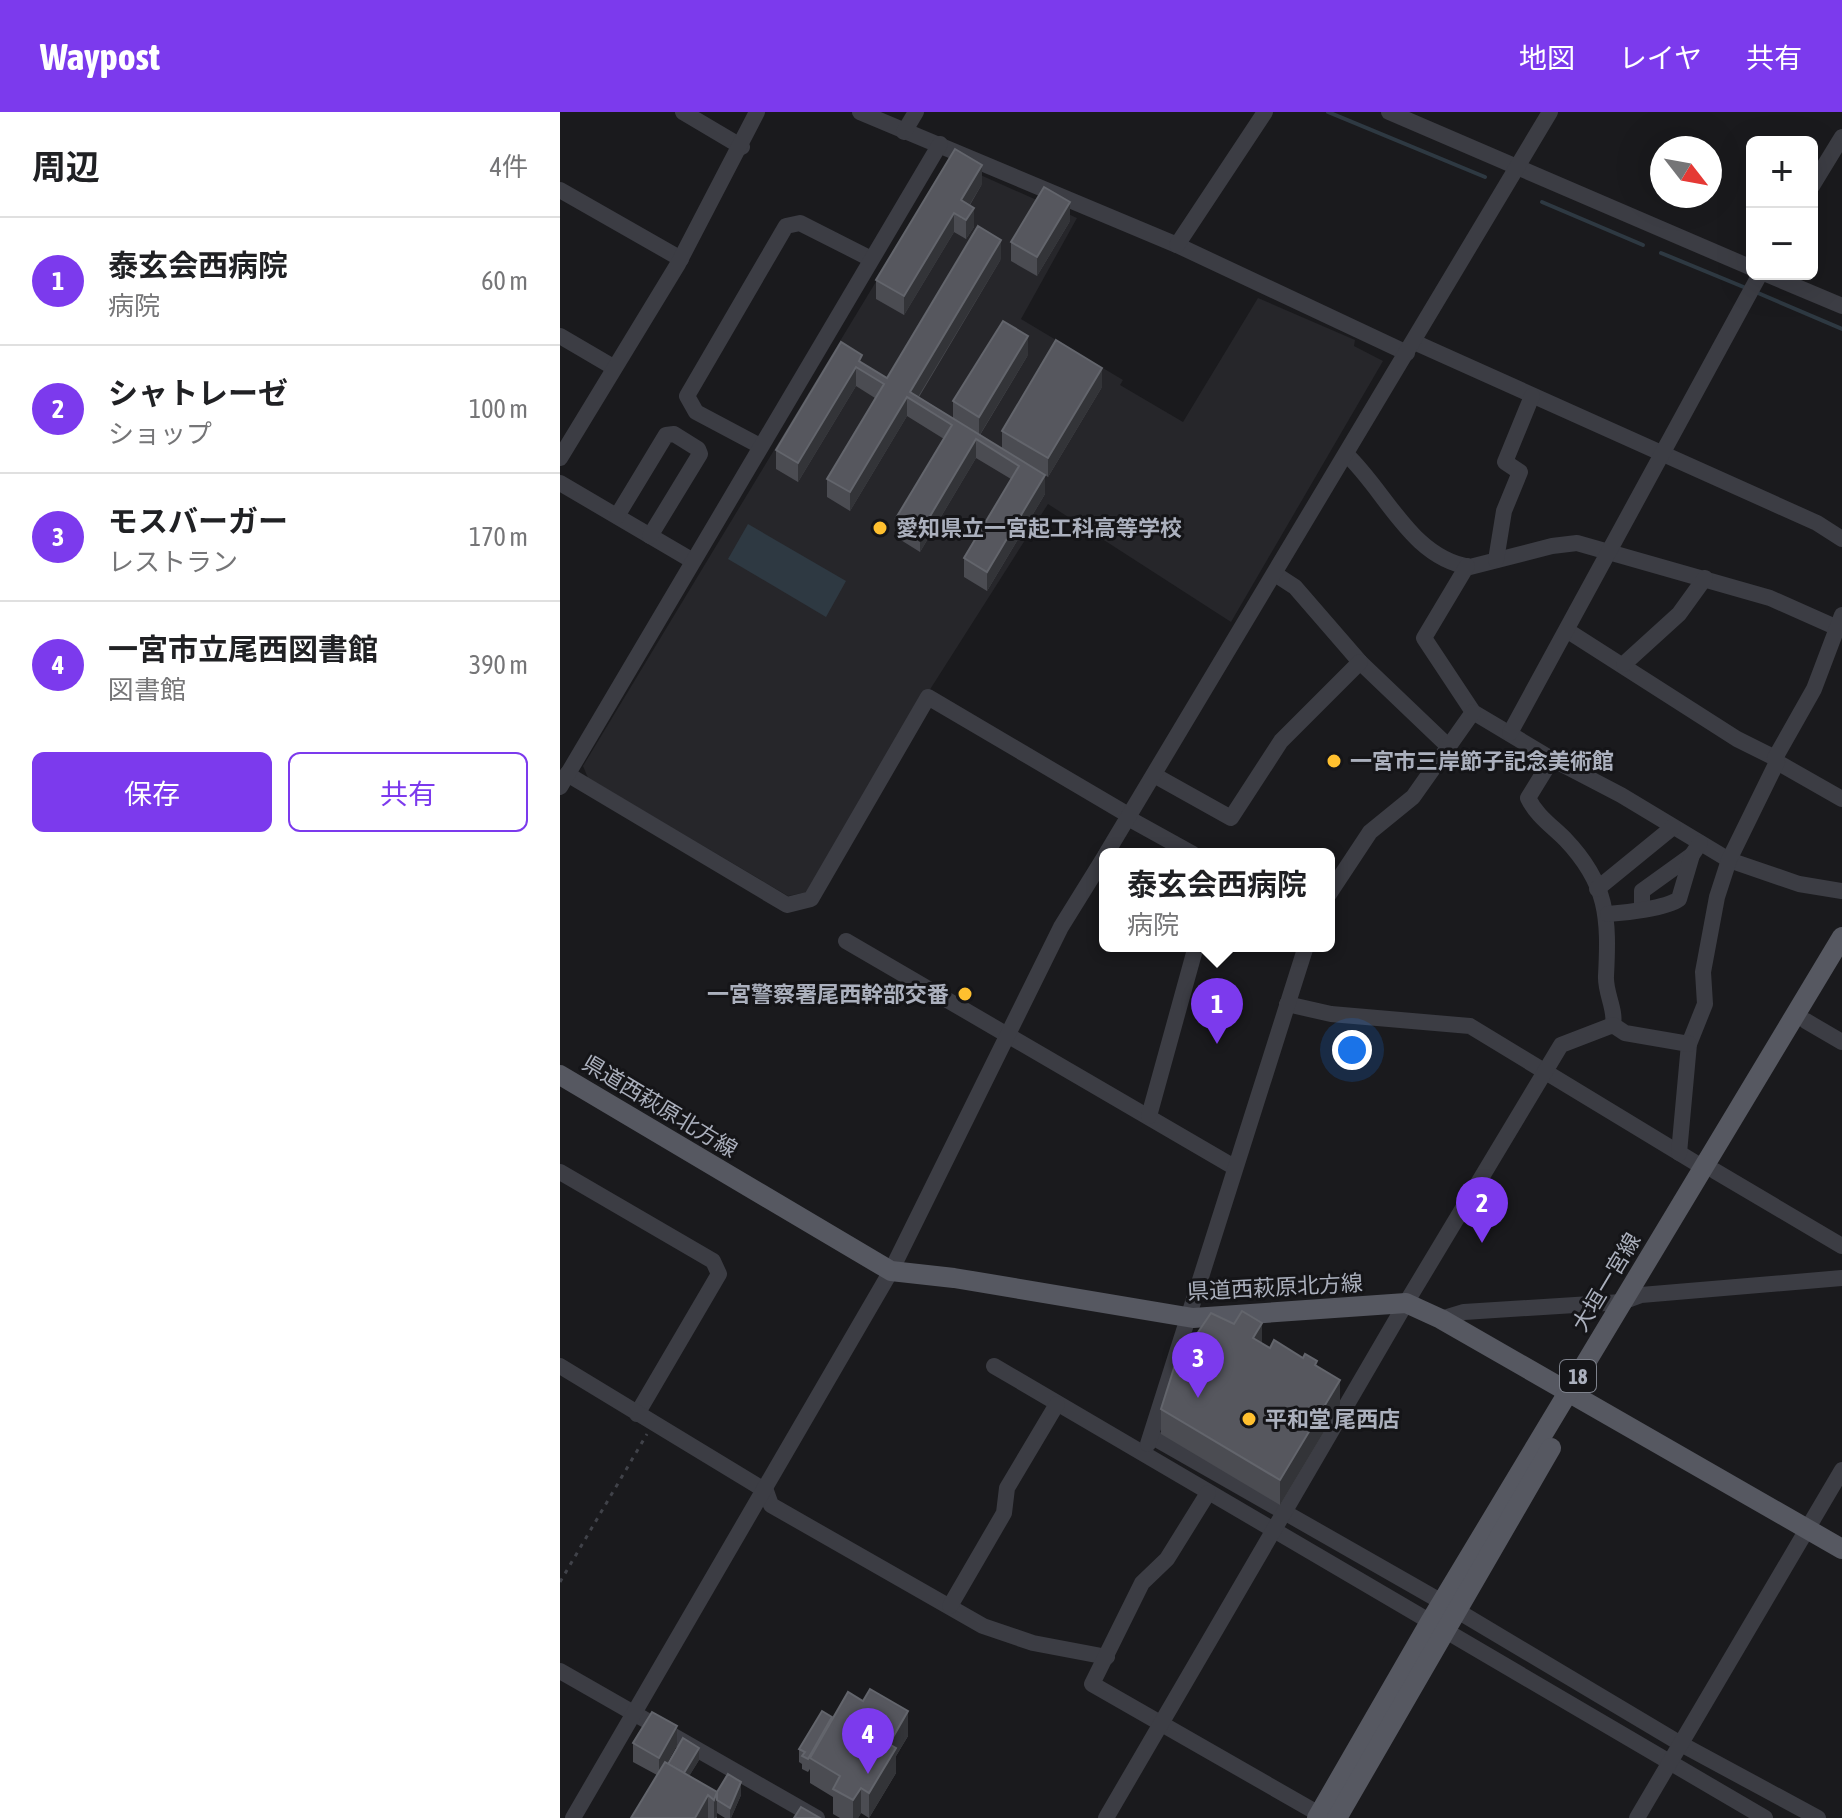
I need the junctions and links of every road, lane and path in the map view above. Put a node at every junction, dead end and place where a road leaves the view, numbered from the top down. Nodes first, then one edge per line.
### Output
1 (683, 112) edge
2 (757, 112) edge
3 (860, 112) edge
4 (916, 112) edge
5 (1265, 112) edge
6 (1389, 112) edge
7 (1550, 112) edge
8 (904, 132) junction
9 (1842, 137) edge
10 (940, 144) junction
11 (742, 147) junction
12 (1516, 168) junction
13 (1818, 176) edge
14 (560, 190) edge
15 (1177, 245) junction
16 (681, 259) junction
17 (871, 259) junction
18 (1746, 265) edge
19 (1760, 280) edge
20 (1778, 280) edge
21 (1842, 306) edge
22 (560, 336) edge
23 (1411, 347) junction
24 (613, 367) junction
25 (1532, 396) junction
26 (760, 446) junction
27 (1661, 452) junction
28 (1346, 454) junction
29 (560, 458) edge
30 (560, 483) edge
31 (617, 516) junction
32 (650, 536) junction
33 (1842, 539) edge
34 (1608, 552) junction
35 (1496, 560) junction
36 (693, 561) junction
37 (1467, 566) junction
38 (1275, 574) junction
39 (1705, 578) junction
40 (1841, 624) edge
41 (1568, 631) junction
42 (1360, 662) junction
43 (1624, 664) junction
44 (1473, 712) junction
45 (1510, 733) junction
46 (1449, 747) junction
47 (1552, 759) junction
48 (1776, 760) junction
49 (1154, 775) junction
50 (562, 782) edge
51 (1842, 799) edge
52 (1129, 817) junction
53 (1673, 827) junction
54 (1110, 848) edge
55 (1183, 848) edge
56 (1696, 849) junction
57 (1729, 860) junction
58 (1099, 866) edge
59 (1335, 885) edge
60 (1597, 889) junction
61 (1842, 891) edge
62 (1642, 908) junction
63 (1608, 914) junction
64 (1842, 937) edge
65 (846, 941) dead end
66 (1194, 952) edge
67 (1304, 952) edge
68 (1842, 960) edge
69 (1287, 1004) junction
70 (1806, 1021) junction
71 (1613, 1025) junction
72 (1008, 1035) junction
73 (1842, 1042) edge
74 (1689, 1044) junction
75 (1545, 1073) junction
76 (560, 1075) edge
77 (1149, 1116) junction
78 (1679, 1153) junction
79 (1234, 1167) junction
80 (1710, 1170) junction
81 (562, 1179) edge
82 (1842, 1246) edge
83 (891, 1271) junction
84 (1842, 1278) edge
85 (1631, 1298) junction
86 (1406, 1303) junction
87 (1186, 1317) junction
88 (1441, 1319) junction
89 (560, 1366) edge
90 (994, 1366) dead end
91 (1574, 1396) junction
92 (1057, 1404) junction
93 (637, 1414) junction
94 (653, 1424) junction
95 (1151, 1436) junction
96 (1145, 1456) junction
97 (1842, 1470) edge
98 (766, 1491) junction
99 (1208, 1493) junction
100 (1283, 1513) junction
101 (1807, 1529) junction
102 (1272, 1531) junction
103 (1842, 1549) edge
104 (560, 1582) edge
105 (950, 1606) junction
106 (1449, 1606) junction
107 (1437, 1626) junction
108 (1107, 1657) junction
109 (560, 1671) edge
110 (636, 1711) junction
111 (1163, 1722) junction
112 (1681, 1744) junction
113 (1670, 1763) junction
114 (1325, 1817) edge
115 (573, 1818) edge
116 (817, 1818) edge
117 (1106, 1818) edge
118 (1637, 1818) edge
119 (1765, 1818) edge
120 (1818, 1818) edge

1 - 11 street
2 - 11 street
3 - 8 street
4 - 8 street
5 - 15 street
6 - 12 street
7 - 12 street
8 - 10 street
9 - 13 street
10 - 15 street
10 - 17 street
11 - 16 street
12 - 18 street
12 - 23 street
14 - 16 street
15 - 23 street
16 - 24 street
17 - 26 street
17 - 26 street
19 - 27 street
20 - 21 street
22 - 24 street
23 - 25 street
23 - 28 street
24 - 29 street
25 - 27 street
25 - 35 street
26 - 36 street
27 - 33 street
27 - 34 street
28 - 37 street
28 - 38 street
30 - 31 street
31 - 32 street
31 - 32 street
32 - 36 street
34 - 35 street
34 - 39 street
34 - 41 street
35 - 37 street
36 - 50 street
37 - 44 street
38 - 42 street
38 - 49 street
39 - 40 street
39 - 43 street
40 - 48 street
41 - 43 street
41 - 45 street
42 - 46 street
42 - 49 street
43 - 48 street
44 - 45 street
44 - 46 street
45 - 47 street
46 - 59 street
47 - 53 street
47 - 60 street
48 - 51 street
48 - 57 street
49 - 52 street
50 - 52 street
52 - 54 street
52 - 55 street
53 - 56 street
53 - 60 street
56 - 57 street
56 - 62 street
56 - 62 street
57 - 61 street
57 - 74 street
58 - 72 street
60 - 63 street
62 - 63 street
63 - 71 street
64 - 80 main road, 大垣一宮線 / 18
65 - 72 street
66 - 77 street
67 - 69 street
68 - 70 main road, 大垣一宮線 / 18
69 - 75 street
69 - 79 street
70 - 73 street
70 - 80 main road, 大垣一宮線 / 18
71 - 74 street
71 - 75 street
72 - 77 street
72 - 83 street
74 - 78 street
75 - 78 street
75 - 86 street
76 - 83 main road, 県道西萩原北方線
77 - 79 street
78 - 80 street
79 - 87 street
80 - 82 street
80 - 85 main road, 大垣一宮線 / 18
81 - 93 street
83 - 87 main road, 県道西萩原北方線
83 - 98 street
84 - 85 street
85 - 88 street
85 - 91 main road, 大垣一宮線 / 18
86 - 87 main road, 県道西萩原北方線
86 - 88 main road, 県道西萩原北方線
86 - 100 street
87 - 95 street
88 - 91 main road, 県道西萩原北方線
89 - 93 street
90 - 92 street
91 - 101 main road, 県道西萩原北方線
91 - 106 main road, 大垣一宮線 / 18
92 - 96 street
92 - 105 street
93 - 94 street
94 - 98 street
94 - 104 path
95 - 96 street
95 - 100 street
96 - 99 street
97 - 101 street
98 - 105 street
98 - 110 street
99 - 102 street
99 - 108 street
100 - 102 street
100 - 106 street
101 - 103 main road, 県道西萩原北方線
101 - 112 street
102 - 107 street
102 - 111 street
105 - 108 street
106 - 107 main road, 大垣一宮線 / 18
106 - 112 street
107 - 113 street
107 - 114 main road, 大垣一宮線 / 18
108 - 111 street
109 - 110 street
110 - 115 street
110 - 116 street
111 - 114 street
111 - 117 street
112 - 113 street
112 - 120 street
113 - 118 street
113 - 119 street

